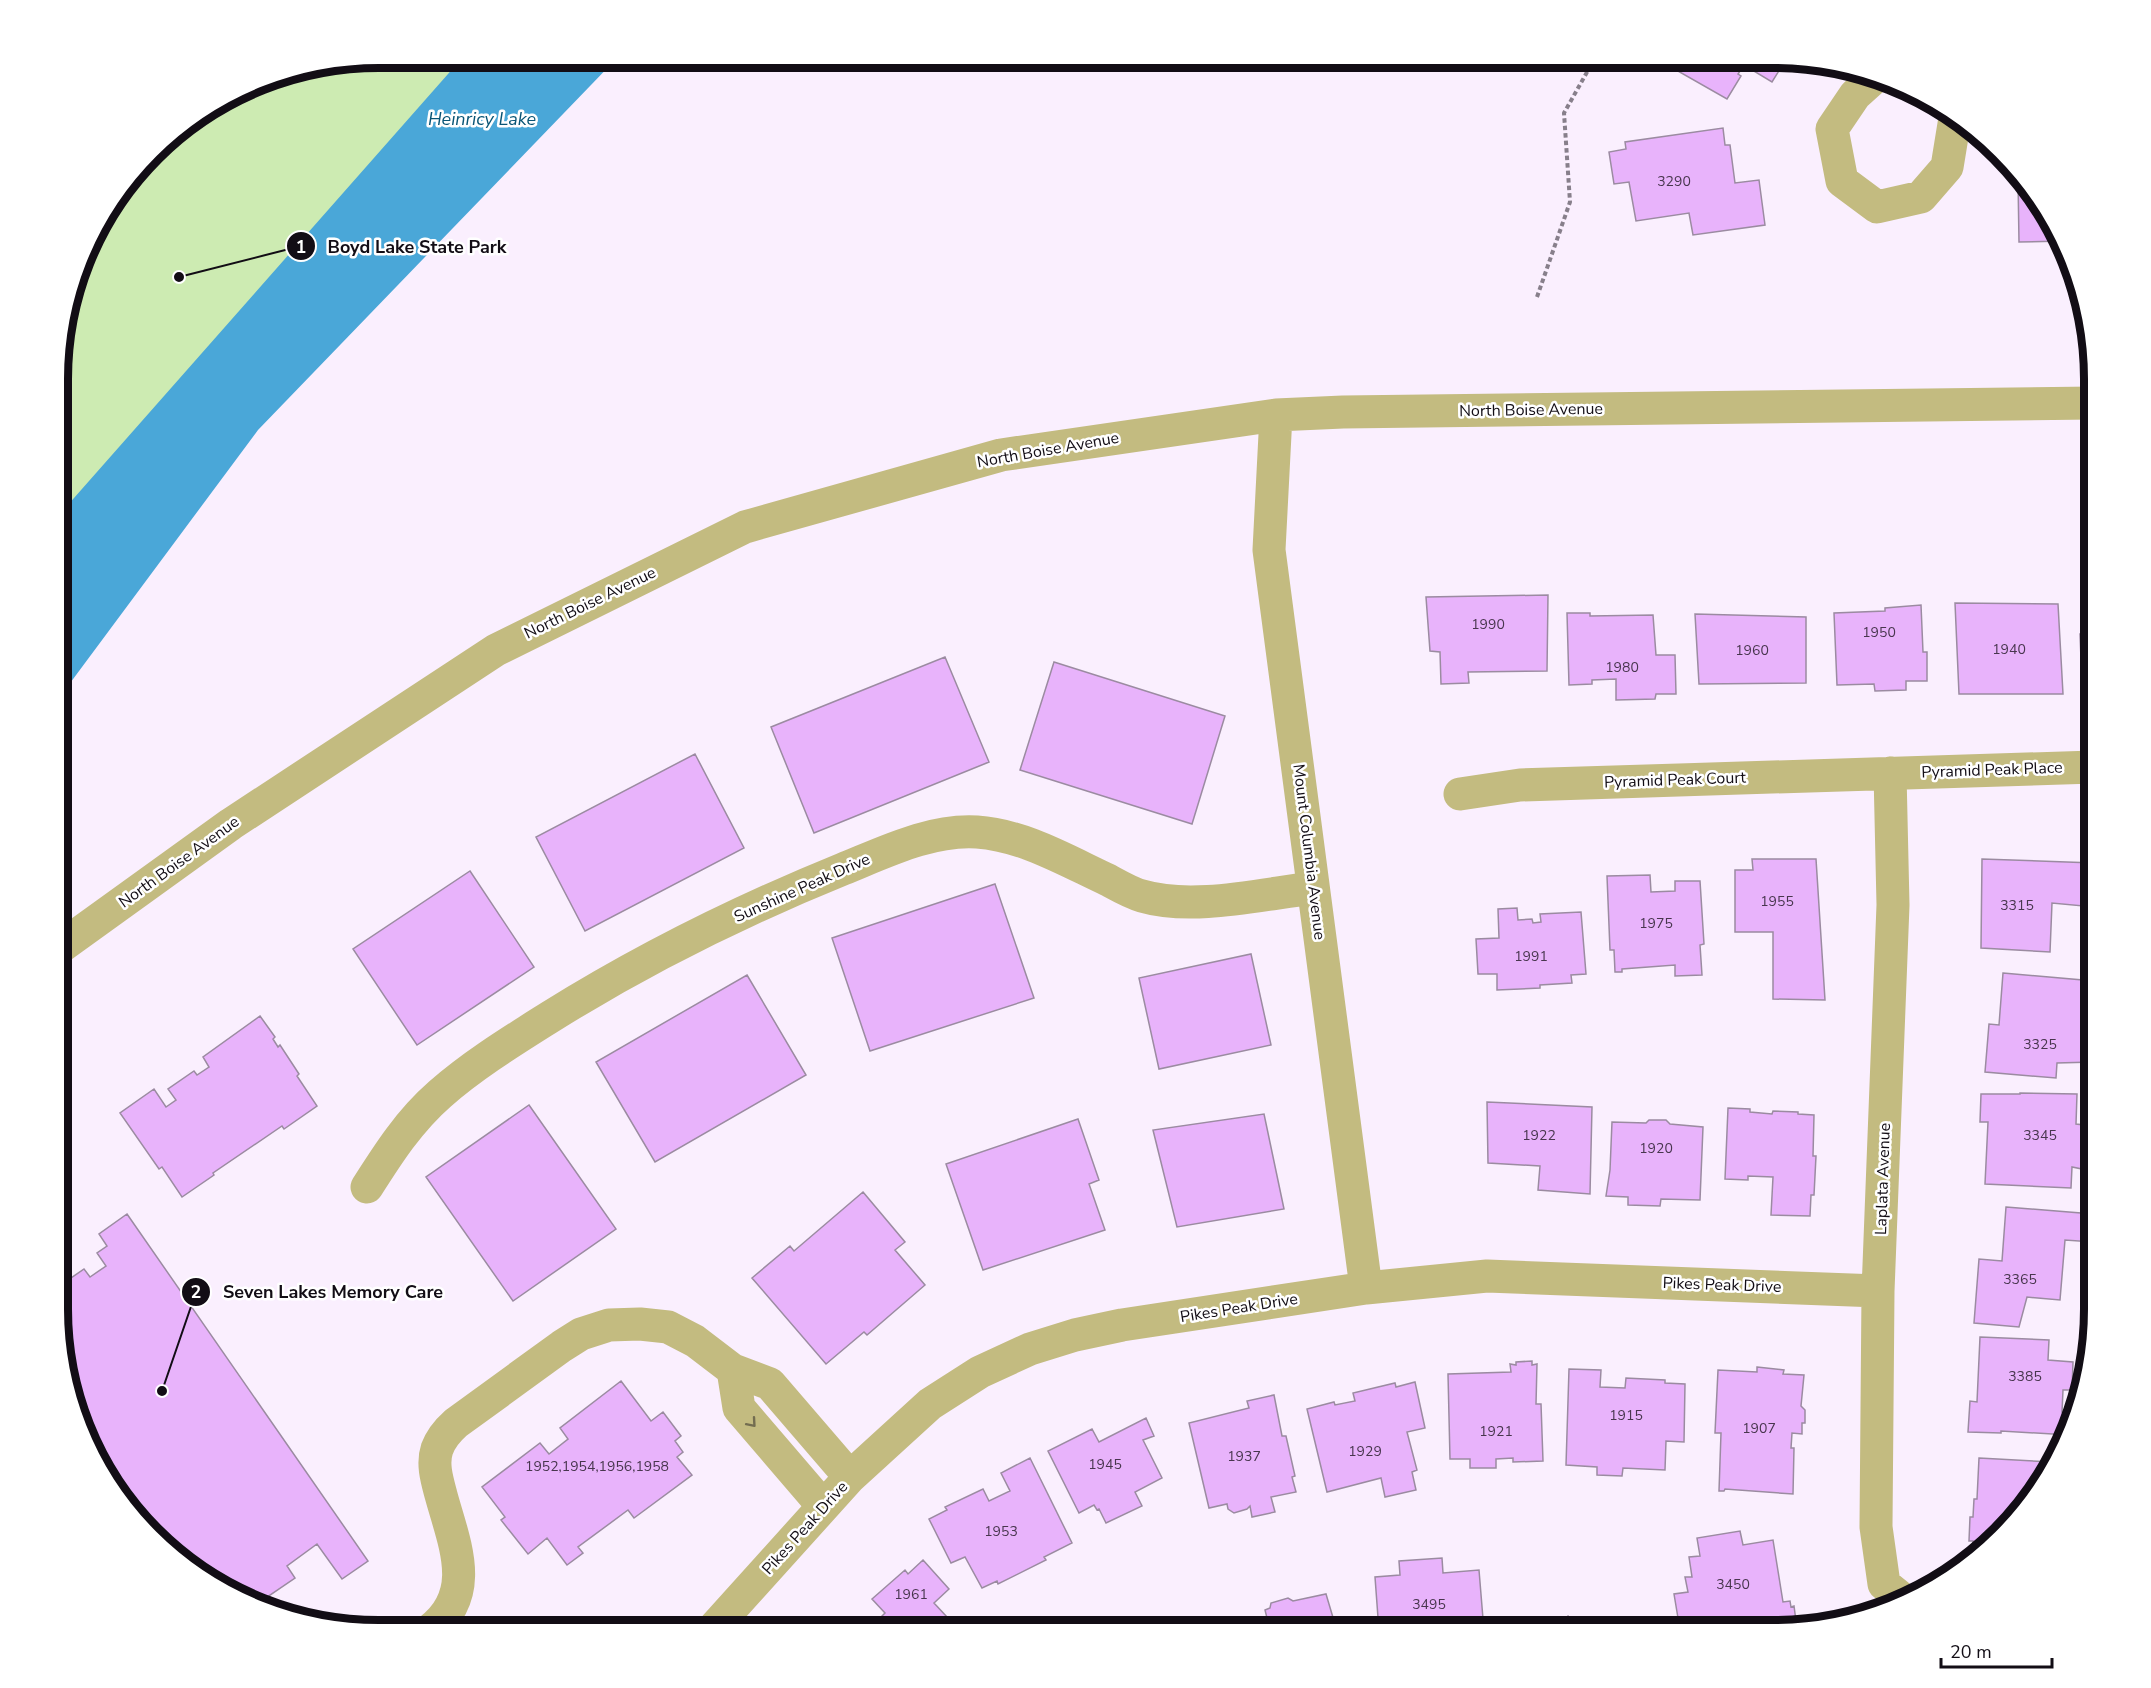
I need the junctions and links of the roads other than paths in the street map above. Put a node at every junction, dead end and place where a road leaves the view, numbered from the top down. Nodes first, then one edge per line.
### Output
1 (1869, 83) edge
2 (1953, 126) edge
3 (2084, 403) edge
4 (1276, 416) junction
5 (2084, 767) edge
6 (1890, 773) junction
7 (1460, 794) dead end
8 (1313, 888) junction
9 (68, 941) edge
10 (367, 1187) dead end
11 (1366, 1288) junction
12 (1878, 1291) junction
13 (733, 1370) junction
14 (850, 1477) junction
15 (824, 1506) junction
16 (1895, 1593) edge
17 (442, 1620) edge
18 (721, 1620) edge

1 - 2 street
3 - 4 street, North Boise Avenue
4 - 8 street, Mount Columbia Avenue
4 - 9 street, North Boise Avenue
5 - 6 street, Pyramid Peak Place
6 - 7 street, Pyramid Peak Court
6 - 12 street, Laplata Avenue
8 - 10 street, Sunshine Peak Drive
8 - 11 street, Mount Columbia Avenue
11 - 12 street, Pikes Peak Drive
11 - 14 street, Pikes Peak Drive
12 - 16 street, Laplata Avenue
13 - 14 street
13 -> 15 street
13 - 17 street
14 - 15 street, Pikes Peak Drive
15 - 18 street, Pikes Peak Drive

